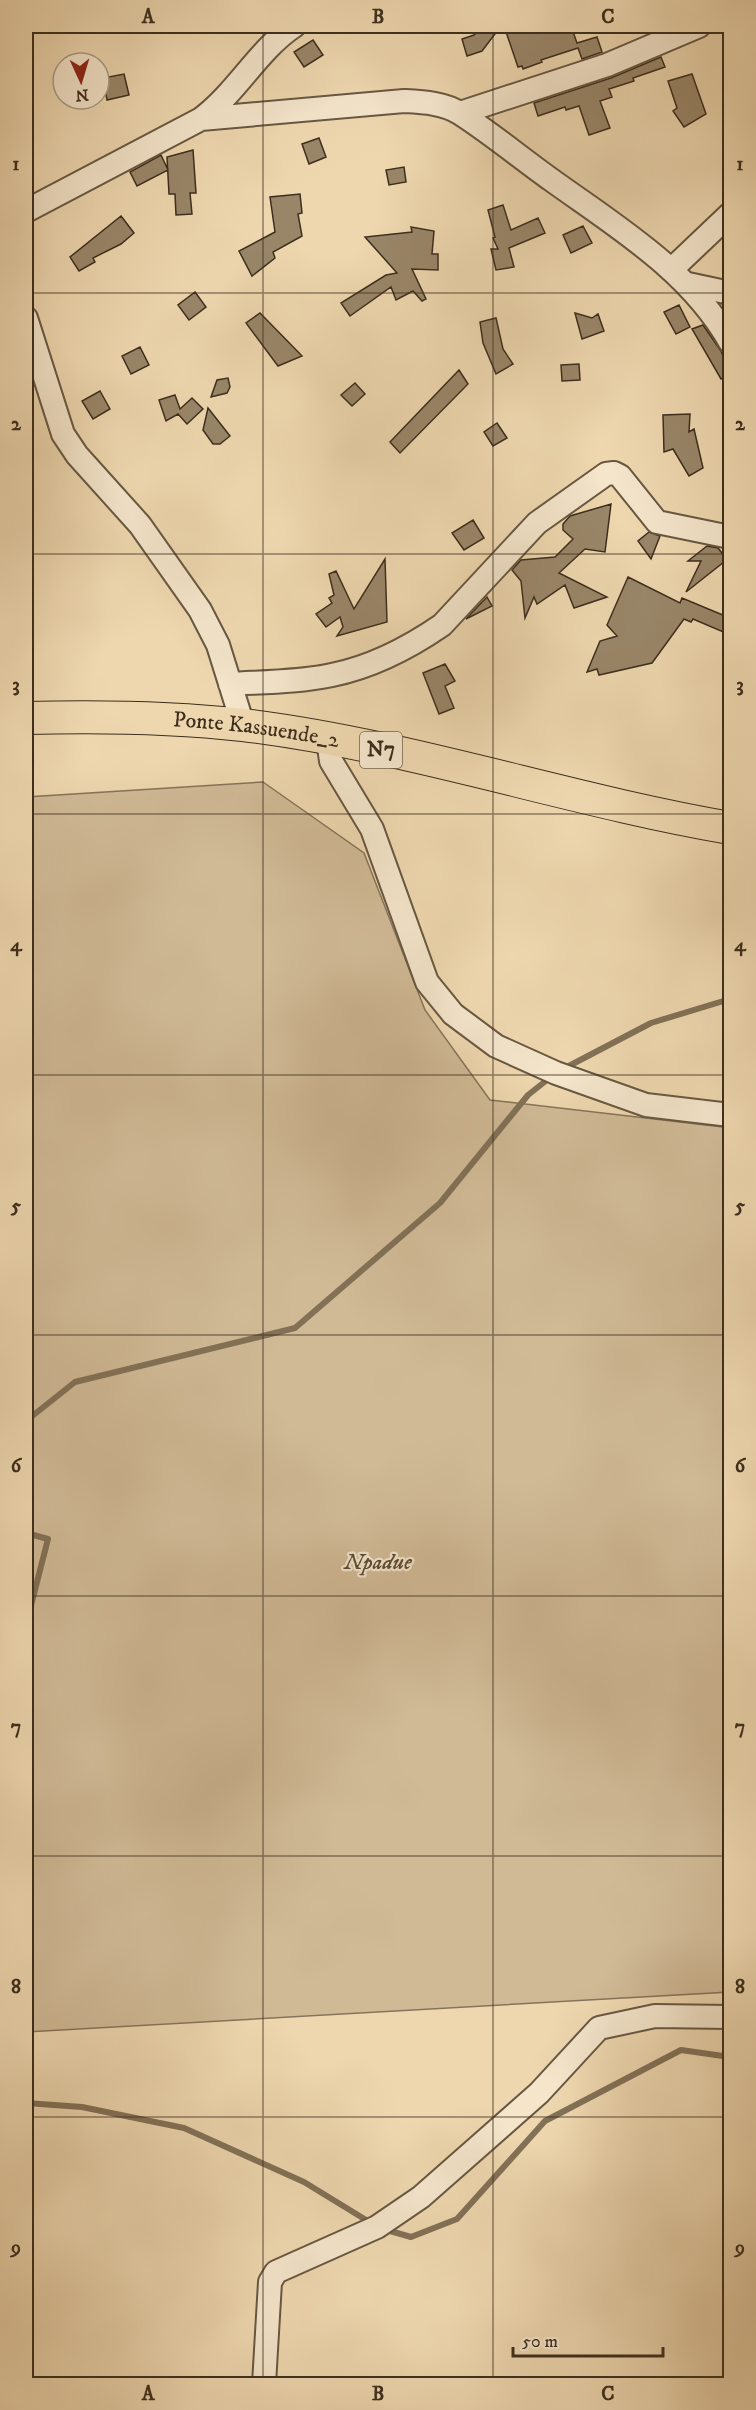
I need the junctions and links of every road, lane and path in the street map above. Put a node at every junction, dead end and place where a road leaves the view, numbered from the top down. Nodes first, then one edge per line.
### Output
1 (294, 26) edge
2 (699, 26) edge
3 (460, 113) junction
4 (201, 118) junction
5 (26, 211) edge
6 (730, 214) edge
7 (679, 277) junction
8 (730, 293) edge
9 (26, 318) edge
10 (730, 342) edge
11 (730, 537) edge
12 (230, 684) junction
13 (26, 718) edge
14 (243, 725) junction
15 (328, 740) junction
16 (730, 828) edge
17 (730, 1115) edge
18 (730, 2017) edge
19 (264, 2385) edge

1 - 4 street
2 - 3 street
3 - 4 street
3 - 7 street
4 - 5 street
6 - 7 street
7 - 8 street
7 - 10 street
9 - 12 street
11 - 12 street
12 - 14 street
13 - 14 highway, Ponte Kassuende_2 / N7
14 - 15 highway, Ponte Kassuende_2 / N7
15 - 16 highway, Ponte Kassuende_2 / N7
15 - 17 street
18 - 19 street

